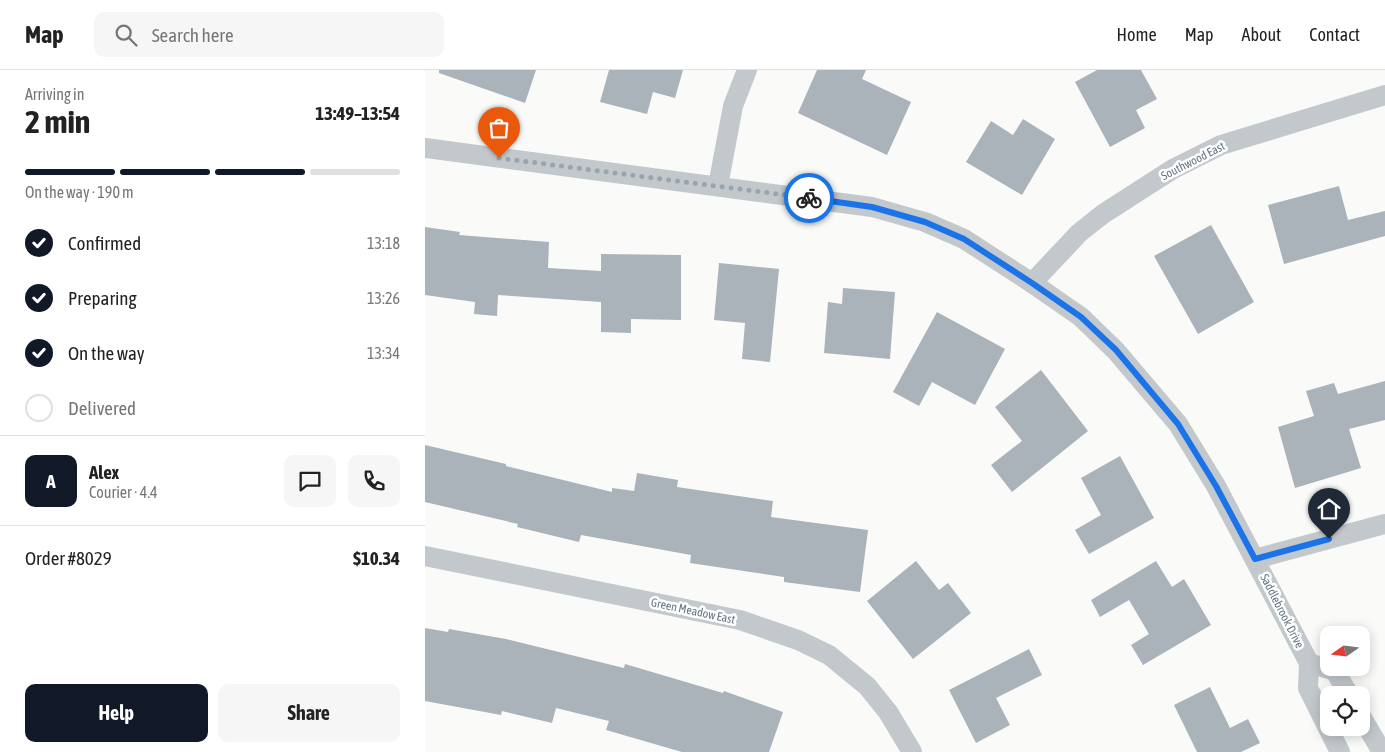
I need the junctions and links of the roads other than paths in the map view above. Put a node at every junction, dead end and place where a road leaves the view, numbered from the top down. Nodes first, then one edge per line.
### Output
1 (747, 70) edge
2 (1385, 95) edge
3 (425, 148) edge
4 (718, 186) junction
5 (1032, 283) junction
6 (1385, 524) edge
7 (425, 556) edge
8 (1255, 559) junction
9 (1309, 663) junction
10 (1344, 686) edge
11 (1370, 731) edge
12 (911, 752) edge
13 (1340, 752) edge
14 (1382, 752) edge

1 - 4 street
2 - 5 street, Southwood East
3 - 4 street, Saddlebrook Drive
4 - 5 street, Saddlebrook Drive
5 - 8 street, Saddlebrook Drive
6 - 8 street
7 - 12 street, Green Meadow East
8 - 9 street, Saddlebrook Drive
9 - 10 street, Saddlebrook Drive
9 - 13 street, Saddlebrook Drive
11 - 14 street

